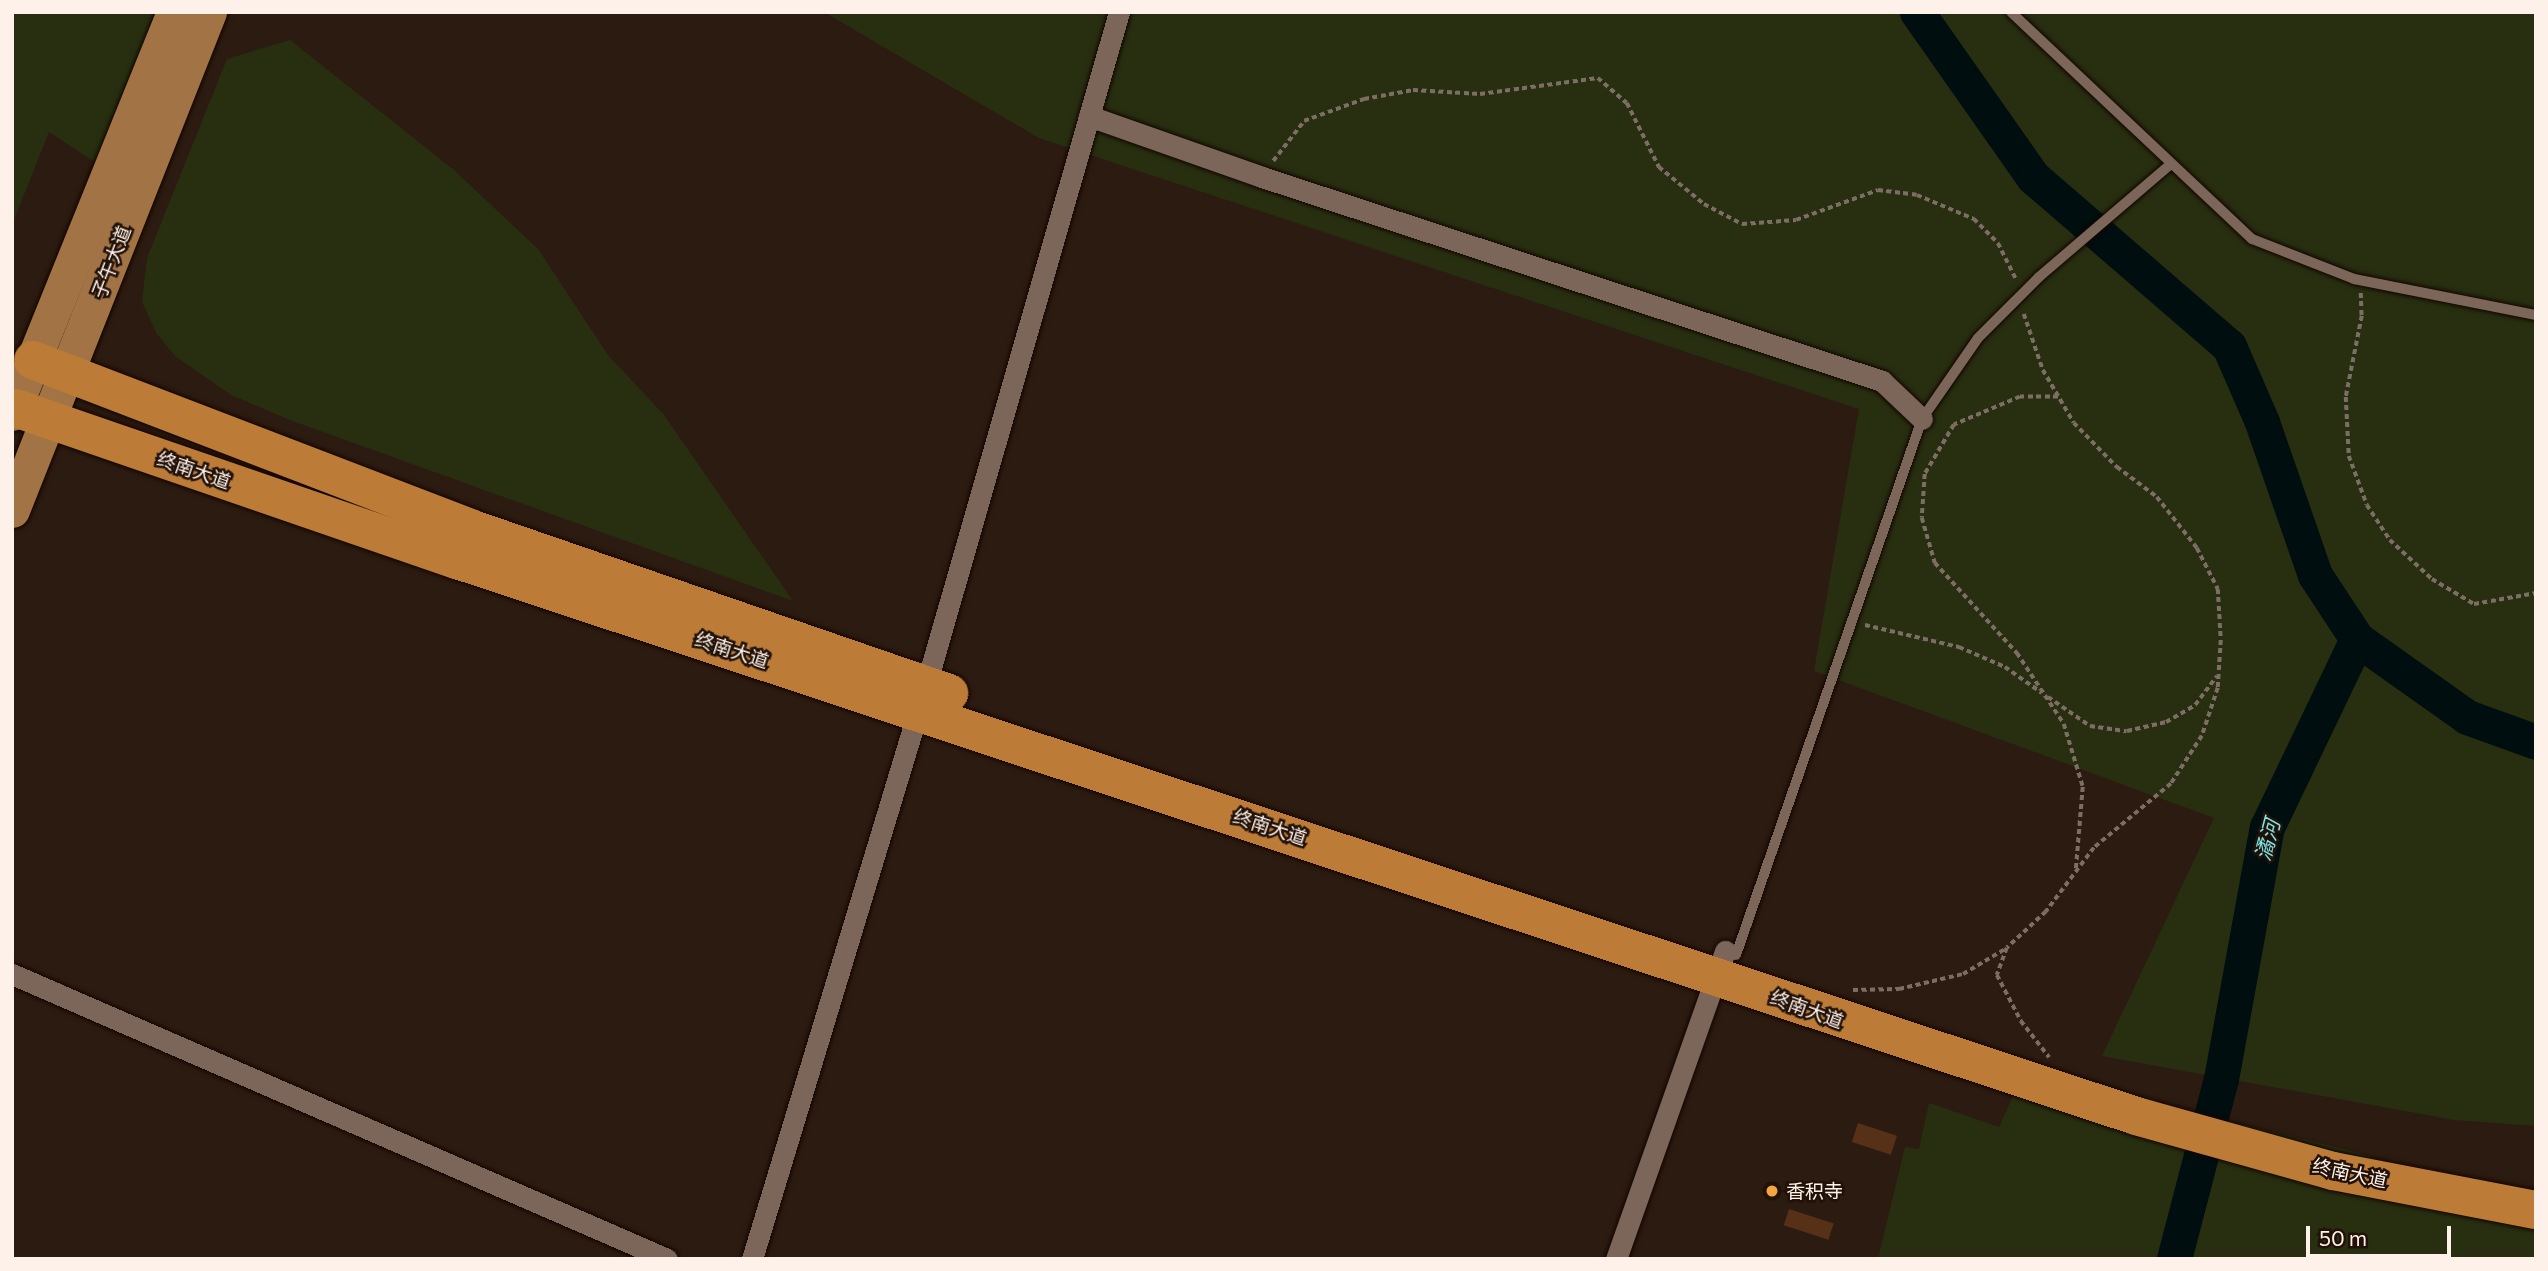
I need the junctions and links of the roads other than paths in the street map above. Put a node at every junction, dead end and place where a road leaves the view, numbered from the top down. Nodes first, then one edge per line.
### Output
1 (174, 12) edge
2 (209, 12) edge
3 (1119, 12) edge
4 (2011, 12) edge
5 (1089, 116) junction
6 (2171, 164) junction
7 (2536, 315) edge
8 (33, 360) junction
9 (67, 374) junction
10 (25, 413) edge
11 (1922, 419) junction
12 (12, 510) edge
13 (922, 698) junction
14 (1726, 961) junction
15 (12, 974) edge
16 (2141, 1108) junction
17 (2333, 1161) junction
18 (2536, 1192) edge
19 (2536, 1210) edge
20 (667, 1259) edge
21 (752, 1259) edge
22 (1616, 1259) edge

1 - 8 main road, 子午大道
2 - 9 main road, 子午大道
3 - 5 street
4 - 6 lane
5 - 11 street
5 - 13 street
6 - 7 lane
6 - 11 lane
8 - 9 highway, 终南大道
8 - 10 main road, 子午大道
9 - 10 main road, 子午大道
9 - 13 highway, 终南大道
10 - 12 main road, 子午大道
10 - 13 highway, 终南大道
11 - 14 lane
13 - 14 highway, 终南大道
13 - 21 street
14 - 16 highway, 终南大道
14 - 16 highway, 终南大道
14 - 22 street
15 - 20 street
16 - 17 highway, 终南大道
17 - 18 highway, 终南大道
17 - 19 highway, 终南大道

